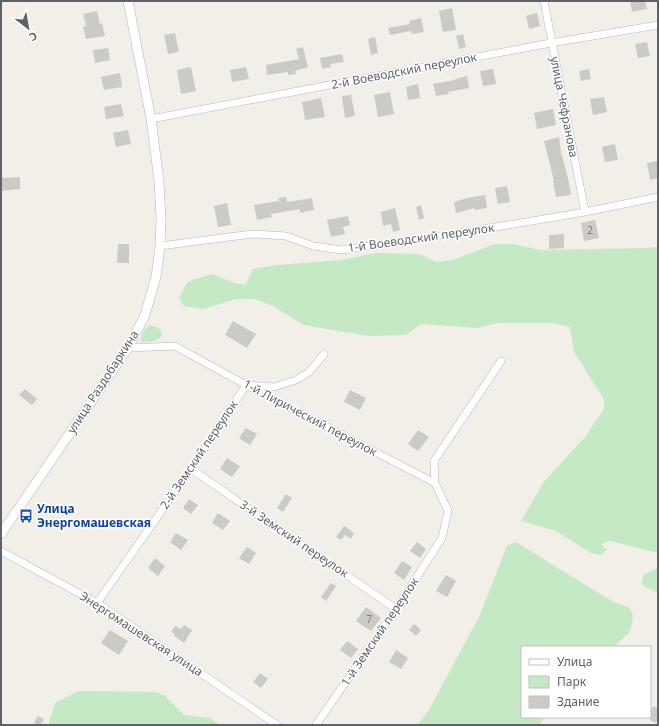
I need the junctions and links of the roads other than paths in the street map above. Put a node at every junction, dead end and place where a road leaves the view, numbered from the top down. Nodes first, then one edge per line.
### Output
1 (128, 1) edge
2 (544, 1) edge
3 (658, 25) edge
4 (552, 43) junction
5 (151, 119) junction
6 (658, 197) edge
7 (584, 212) junction
8 (160, 246) junction
9 (128, 348) junction
10 (324, 354) dead end
11 (501, 361) dead end
12 (246, 385) junction
13 (191, 469) junction
14 (435, 482) junction
15 (1, 534) edge
16 (1, 551) edge
17 (97, 602) junction
18 (396, 609) junction
19 (277, 725) edge
20 (316, 725) edge

1 - 5 street, улица Раздобаркина
2 - 4 street, улица Чефранова
3 - 4 street, 2-й Воеводский переулок
4 - 5 street, 2-й Воеводский переулок
4 - 7 street, улица Чефранова
5 - 8 street, улица Раздобаркина
6 - 7 street, 1-й Воеводский переулок
7 - 8 street, 1-й Воеводский переулок
8 - 9 street, улица Раздобаркина
9 - 12 street, 1-й Лирический переулок
9 - 15 street, улица Раздобаркина
10 - 12 street
11 - 14 street
12 - 13 street, 2-й Земский переулок
12 - 14 street, 1-й Лирический переулок
13 - 17 street, 2-й Земский переулок
13 - 18 street, 3-й Земский переулок
14 - 18 street, 1-й Земский переулок
16 - 17 street, Энергомашевская улица
17 - 19 street, Энергомашевская улица
18 - 20 street, 1-й Земский переулок

